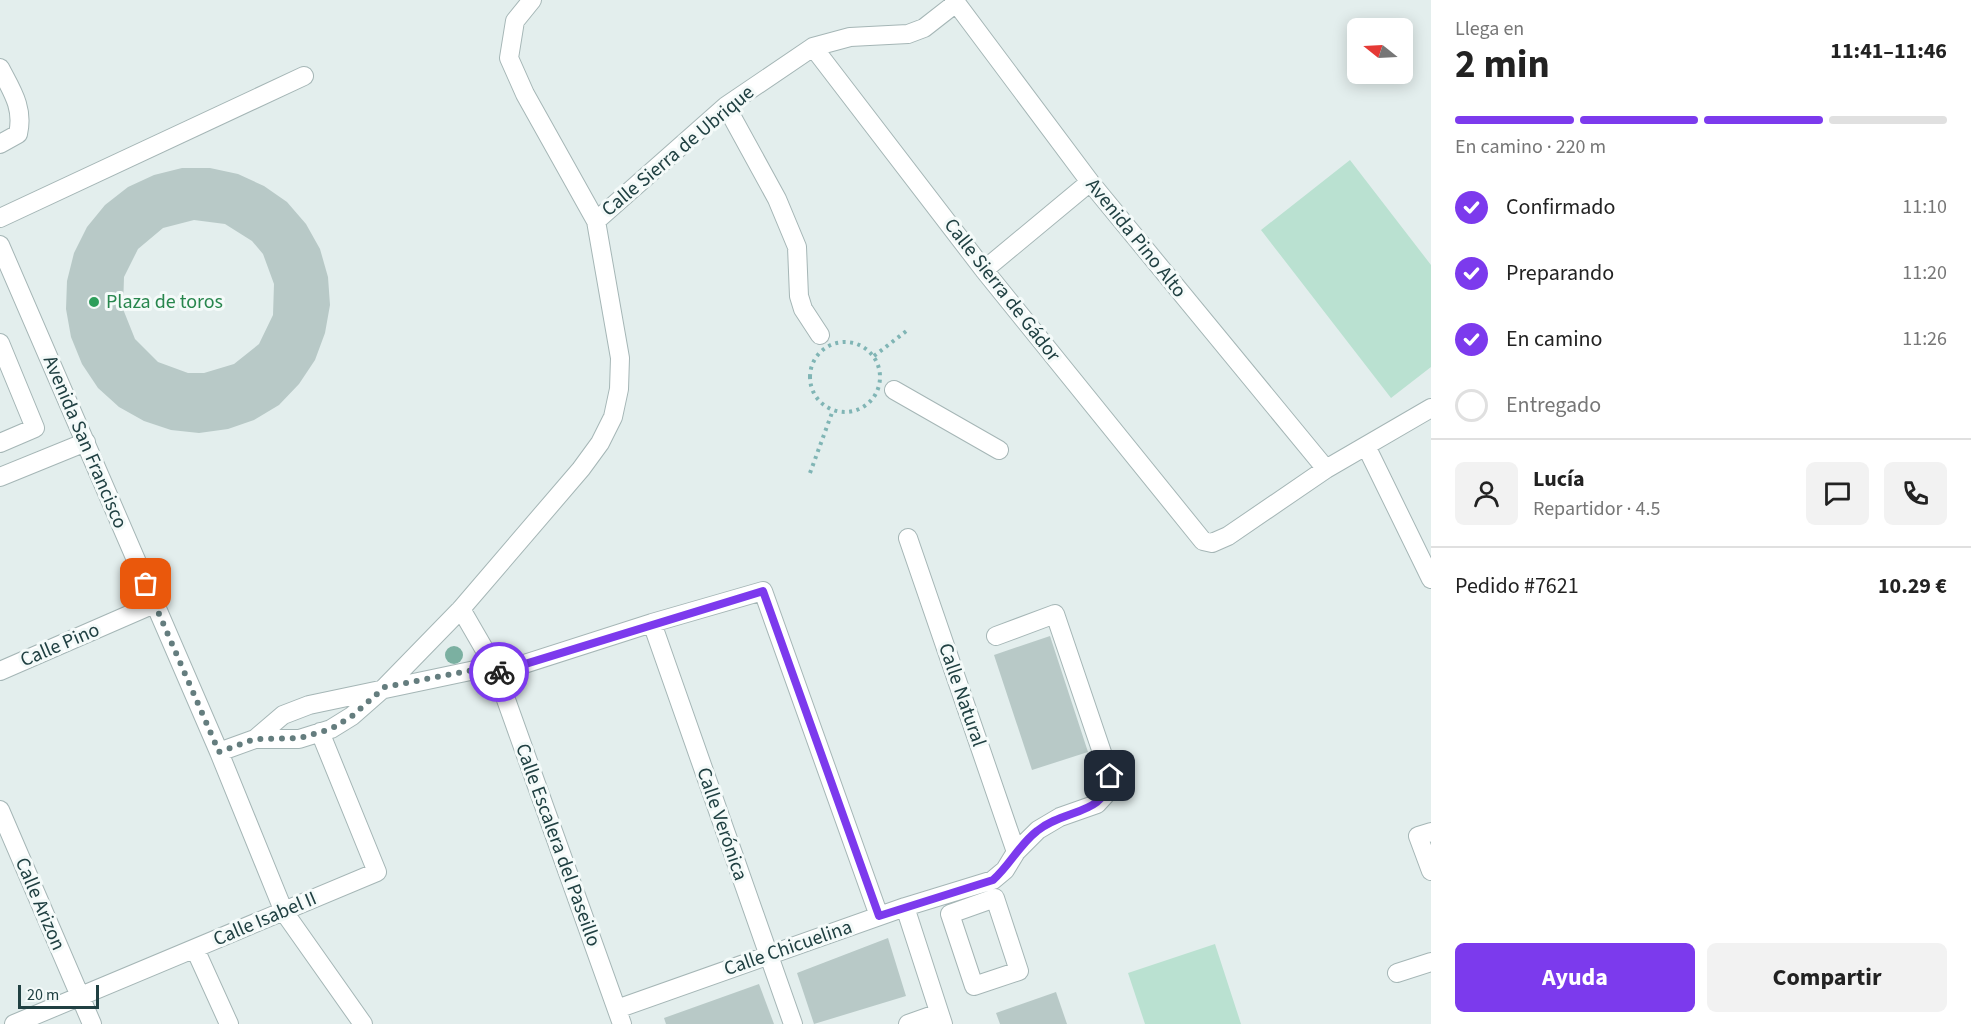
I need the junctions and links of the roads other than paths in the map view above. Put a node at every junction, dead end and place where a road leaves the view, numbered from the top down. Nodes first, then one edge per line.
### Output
1 (532, 0) edge
2 (955, 2) edge
3 (813, 47) junction
4 (0, 68) edge
5 (304, 76) dead end
6 (726, 106) junction
7 (0, 144) edge
8 (1090, 182) junction
9 (0, 218) edge
10 (596, 220) junction
11 (0, 245) edge
12 (984, 270) junction
13 (820, 335) dead end
14 (0, 343) edge
15 (894, 390) dead end
16 (1431, 408) edge
17 (86, 442) junction
18 (0, 443) edge
19 (1366, 446) junction
20 (999, 450) dead end
21 (1326, 469) junction
22 (0, 477) edge
23 (908, 538) dead end
24 (1431, 579) edge
25 (154, 604) junction
26 (461, 609) junction
27 (652, 623) junction
28 (996, 636) dead end
29 (495, 669) junction
30 (0, 671) edge
31 (385, 687) junction
32 (320, 732) junction
33 (255, 739) junction
34 (219, 752) junction
35 (0, 810) edge
36 (1431, 832) edge
37 (1016, 852) junction
38 (1431, 871) edge
39 (905, 907) junction
40 (284, 912) junction
41 (879, 916) junction
42 (195, 949) junction
43 (768, 956) junction
44 (1431, 962) edge
45 (1396, 974) dead end
46 (974, 986) joint
47 (80, 997) junction
48 (620, 1017) edge
49 (941, 1019) edge
50 (14, 1024) edge
51 (92, 1024) edge
52 (229, 1024) edge
53 (363, 1024) edge
54 (793, 1024) edge
55 (908, 1024) edge

1 - 10 street
2 - 3 street, Calle Sierra de Ubrique
2 - 8 street, Avenida Pino Alto
3 - 6 street, Calle Sierra de Ubrique
3 - 12 street, Calle Sierra de Gádor
4 - 7 street
5 - 9 street
6 - 10 street, Calle Sierra de Ubrique
6 - 13 street
8 - 12 street
8 - 21 street, Avenida Pino Alto
10 - 26 street
11 - 17 street, Avenida San Francisco
12 - 21 street, Calle Sierra de Gádor
14 - 18 street
15 - 20 street
16 - 19 street
17 - 22 street
17 - 25 street, Avenida San Francisco
19 - 21 street
19 - 24 street
23 - 37 street, Calle Natural
25 - 30 street, Calle Pino
25 - 34 street, Avenida San Francisco
26 - 29 street, Calle Escalera del Paseillo
26 - 31 street
27 - 29 street
27 - 41 street
27 - 43 street, Calle Verónica
28 - 37 street, Calle Chicuelina
29 - 31 street
29 - 48 street, Calle Escalera del Paseillo
31 - 32 street
31 - 33 street
32 - 33 street
32 - 40 street, Calle Isabel II
33 - 34 street
34 - 40 street, Avenida San Francisco
35 - 47 street, Calle Arizon
36 - 38 street
37 - 39 street, Calle Chicuelina
39 - 41 street, Calle Chicuelina
39 - 49 street
40 - 42 street, Calle Isabel II
40 - 53 street, Avenida San Francisco
41 - 43 street, Calle Chicuelina
42 - 47 street, Calle Isabel II
42 - 52 street
43 - 48 street, Calle Chicuelina
43 - 54 street, Calle Verónica
44 - 45 street
46 - 46 street
47 - 50 street, Calle Isabel II
47 - 51 street, Calle Arizon
49 - 55 street

